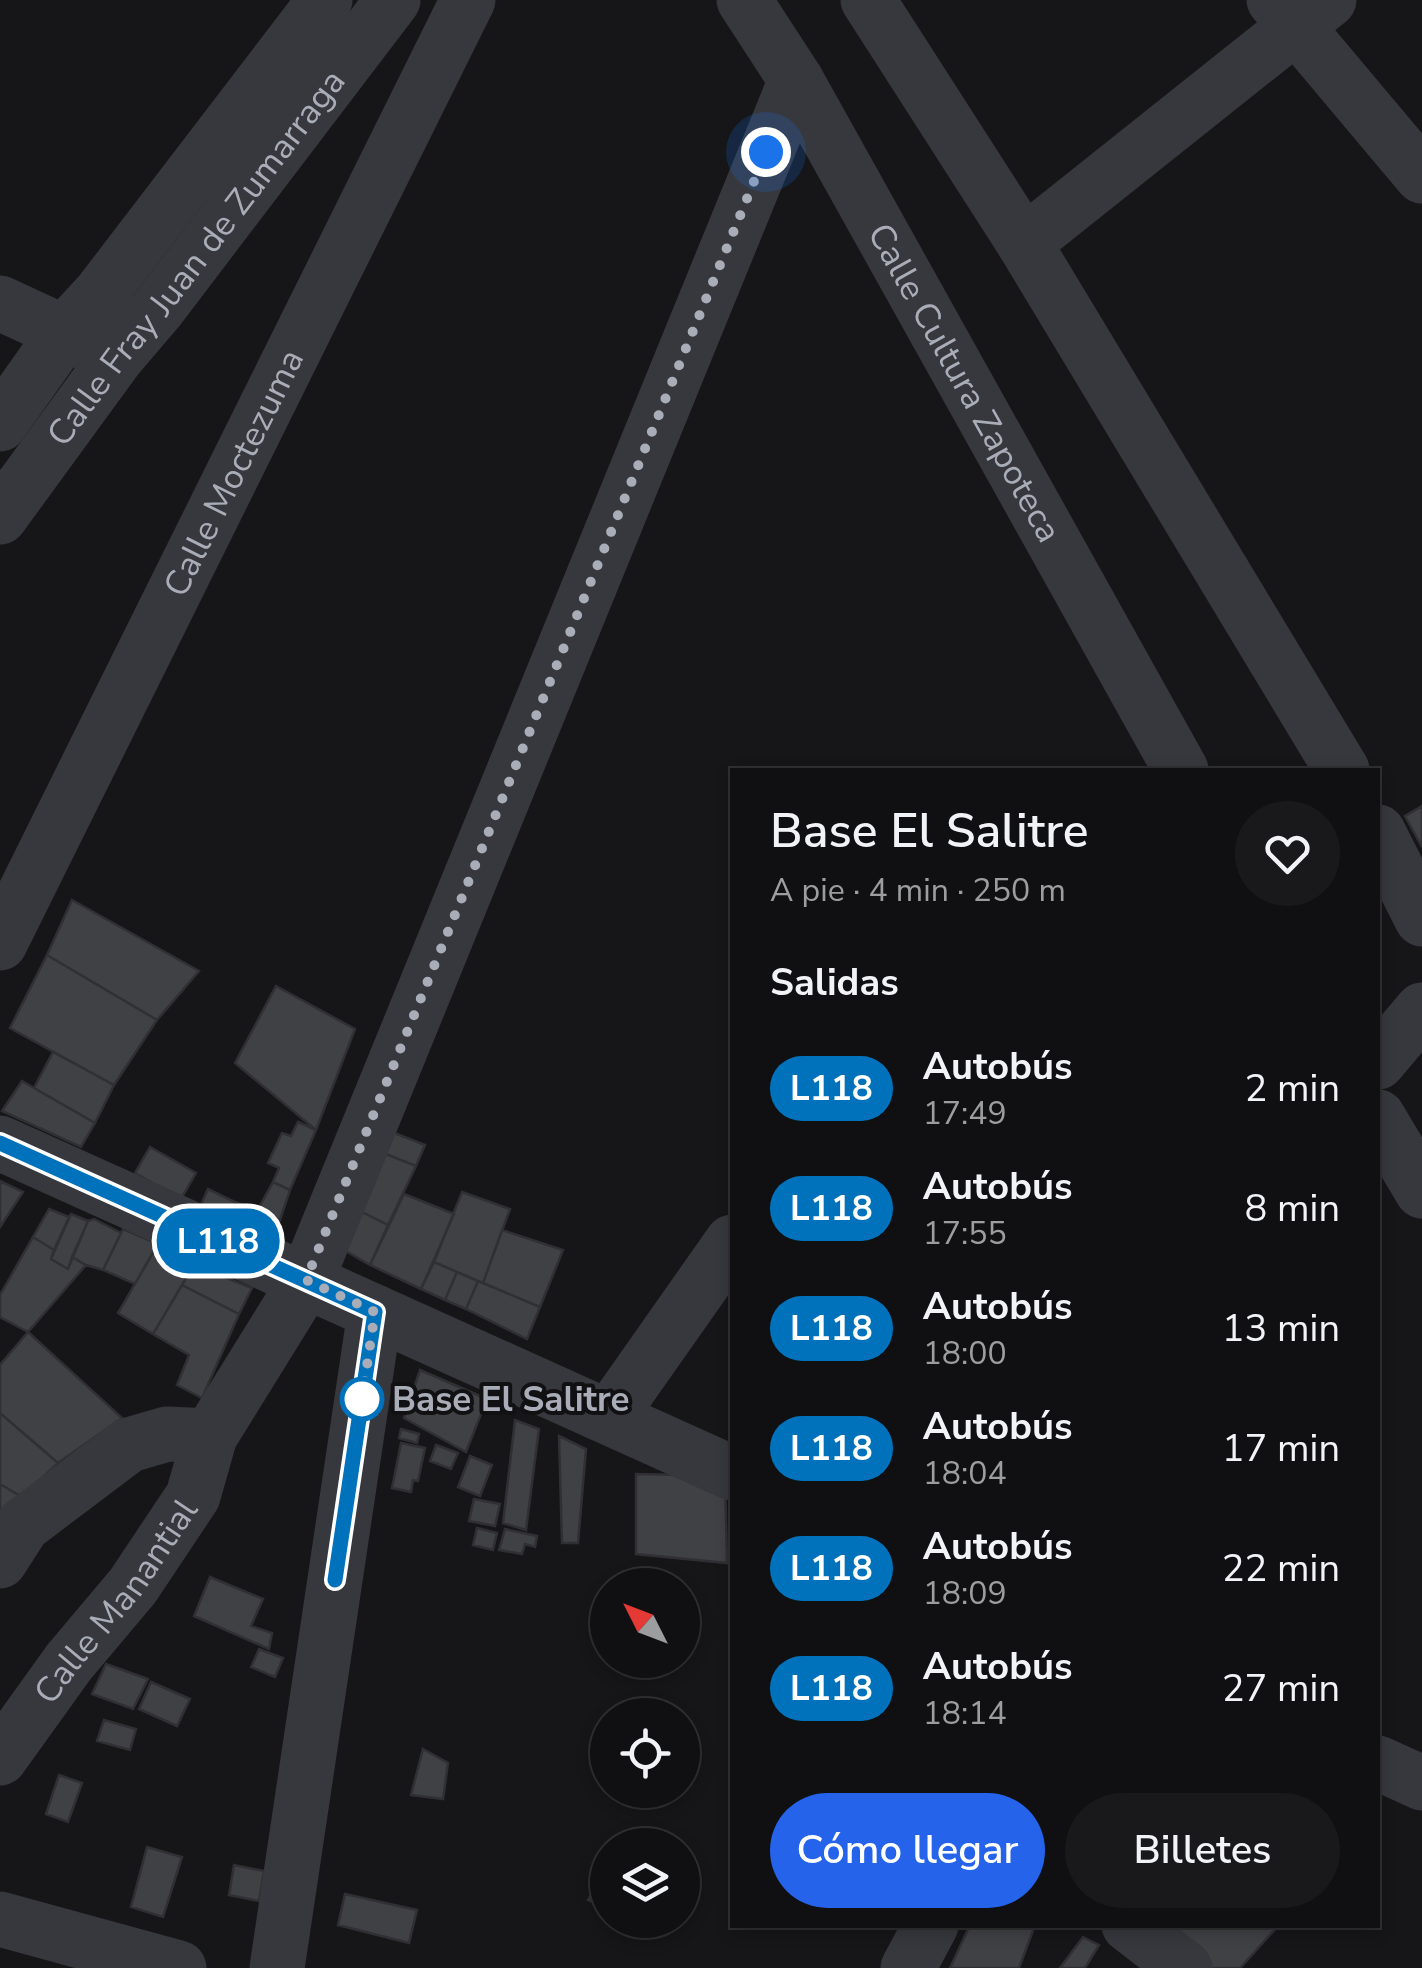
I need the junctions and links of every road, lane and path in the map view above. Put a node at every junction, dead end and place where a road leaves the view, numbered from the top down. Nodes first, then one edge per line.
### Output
1 (325, 0) edge
2 (393, 0) edge
3 (468, 0) edge
4 (744, 0) edge
5 (868, 0) edge
6 (1300, 9) edge
7 (796, 80) junction
8 (1422, 176) edge
9 (1024, 243) junction
10 (0, 303) edge
11 (65, 332) junction
12 (116, 358) junction
13 (0, 424) edge
14 (0, 517) edge
15 (1181, 768) edge
16 (1341, 768) edge
17 (1380, 836) edge
18 (1422, 919) edge
19 (0, 943) edge
20 (1422, 1010) edge
21 (1380, 1060) edge
22 (1380, 1120) edge
23 (0, 1143) edge
24 (1422, 1191) edge
25 (730, 1245) edge
26 (306, 1280) junction
27 (375, 1312) junction
28 (608, 1417) junction
29 (210, 1436) junction
30 (730, 1472) edge
31 (0, 1561) edge
32 (0, 1758) edge
33 (1380, 1764) edge
34 (1422, 1783) edge
35 (0, 1919) edge
36 (929, 1928) edge
37 (1133, 1928) edge
38 (179, 1968) edge
39 (277, 1968) edge
40 (908, 1968) edge
41 (1186, 1968) edge

1 - 11 street, Calle Fray Juan de Zumarraga
2 - 12 street, Calle Fray Juan de Zumarraga
3 - 19 street, Calle Moctezuma
4 - 7 street, Calle Cultura Zapoteca
5 - 9 street
6 - 8 street
6 - 9 street
7 - 15 street, Calle Cultura Zapoteca
7 - 26 street, Calle Manantial
9 - 16 street
10 - 11 street
11 - 12 street
11 - 13 street, Calle Fray Juan de Zumarraga
12 - 14 street, Calle Fray Juan de Zumarraga
17 - 18 street
20 - 21 street
22 - 24 street
23 - 26 street
25 - 28 street
26 - 27 street
26 - 29 street, Calle Manantial
27 - 28 street
27 - 39 street
28 - 30 street
29 - 31 street
29 - 32 street, Calle Manantial
33 - 34 street
35 - 38 street
36 - 40 street
37 - 41 street

